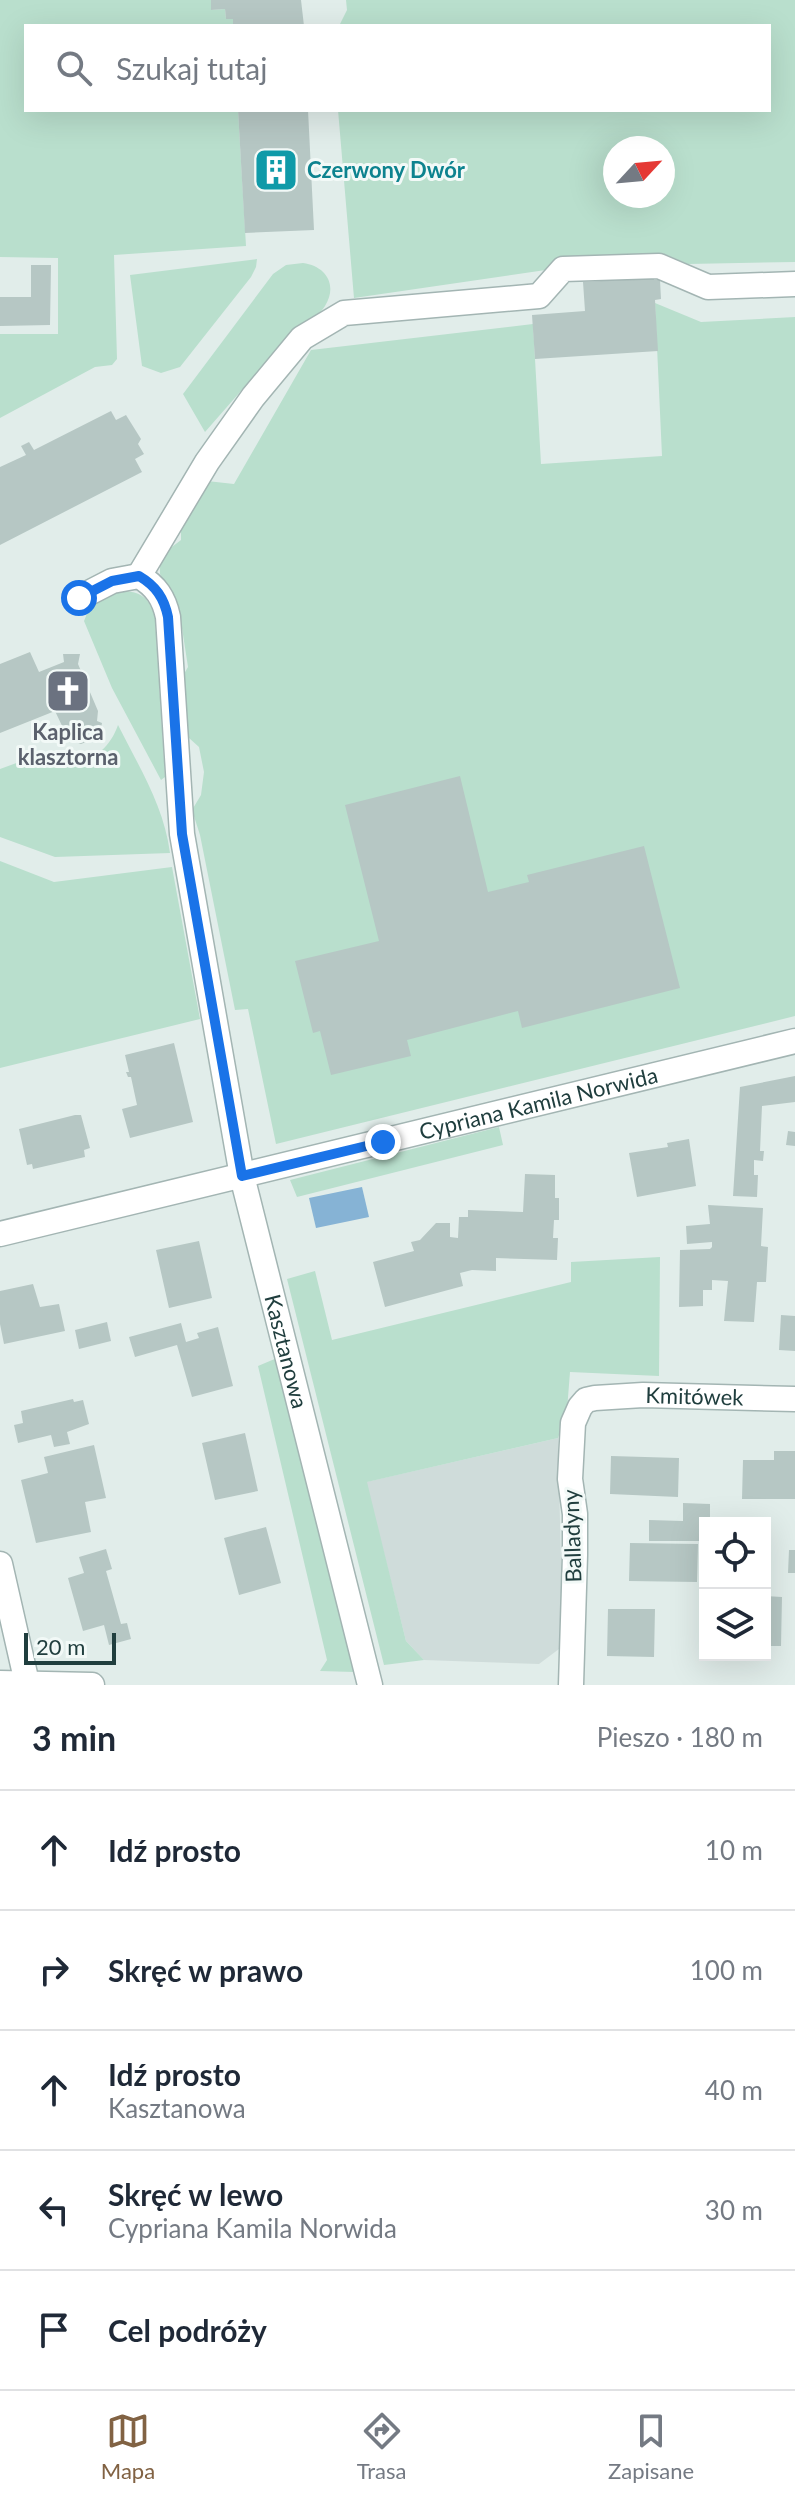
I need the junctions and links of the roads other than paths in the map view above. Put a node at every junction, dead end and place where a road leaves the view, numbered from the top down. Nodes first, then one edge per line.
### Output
1 (795, 284) edge
2 (139, 576) junction
3 (79, 598) dead end
4 (795, 1041) edge
5 (242, 1176) junction
6 (0, 1234) edge
7 (595, 1398) joint
8 (795, 1399) edge
9 (0, 1564) edge
10 (0, 1683) edge
11 (27, 1683) edge
12 (92, 1685) edge
13 (370, 1685) edge
14 (571, 1685) edge

1 - 2 street
2 - 3 street
2 - 5 street, Kasztanowa
4 - 5 street, Cypriana Kamila Norwida
5 - 6 street, Cypriana Kamila Norwida
5 - 13 street, Kasztanowa
7 - 8 street, Kmitówek
7 - 14 street, Balladyny
9 - 11 street
10 - 11 street
11 - 12 street

